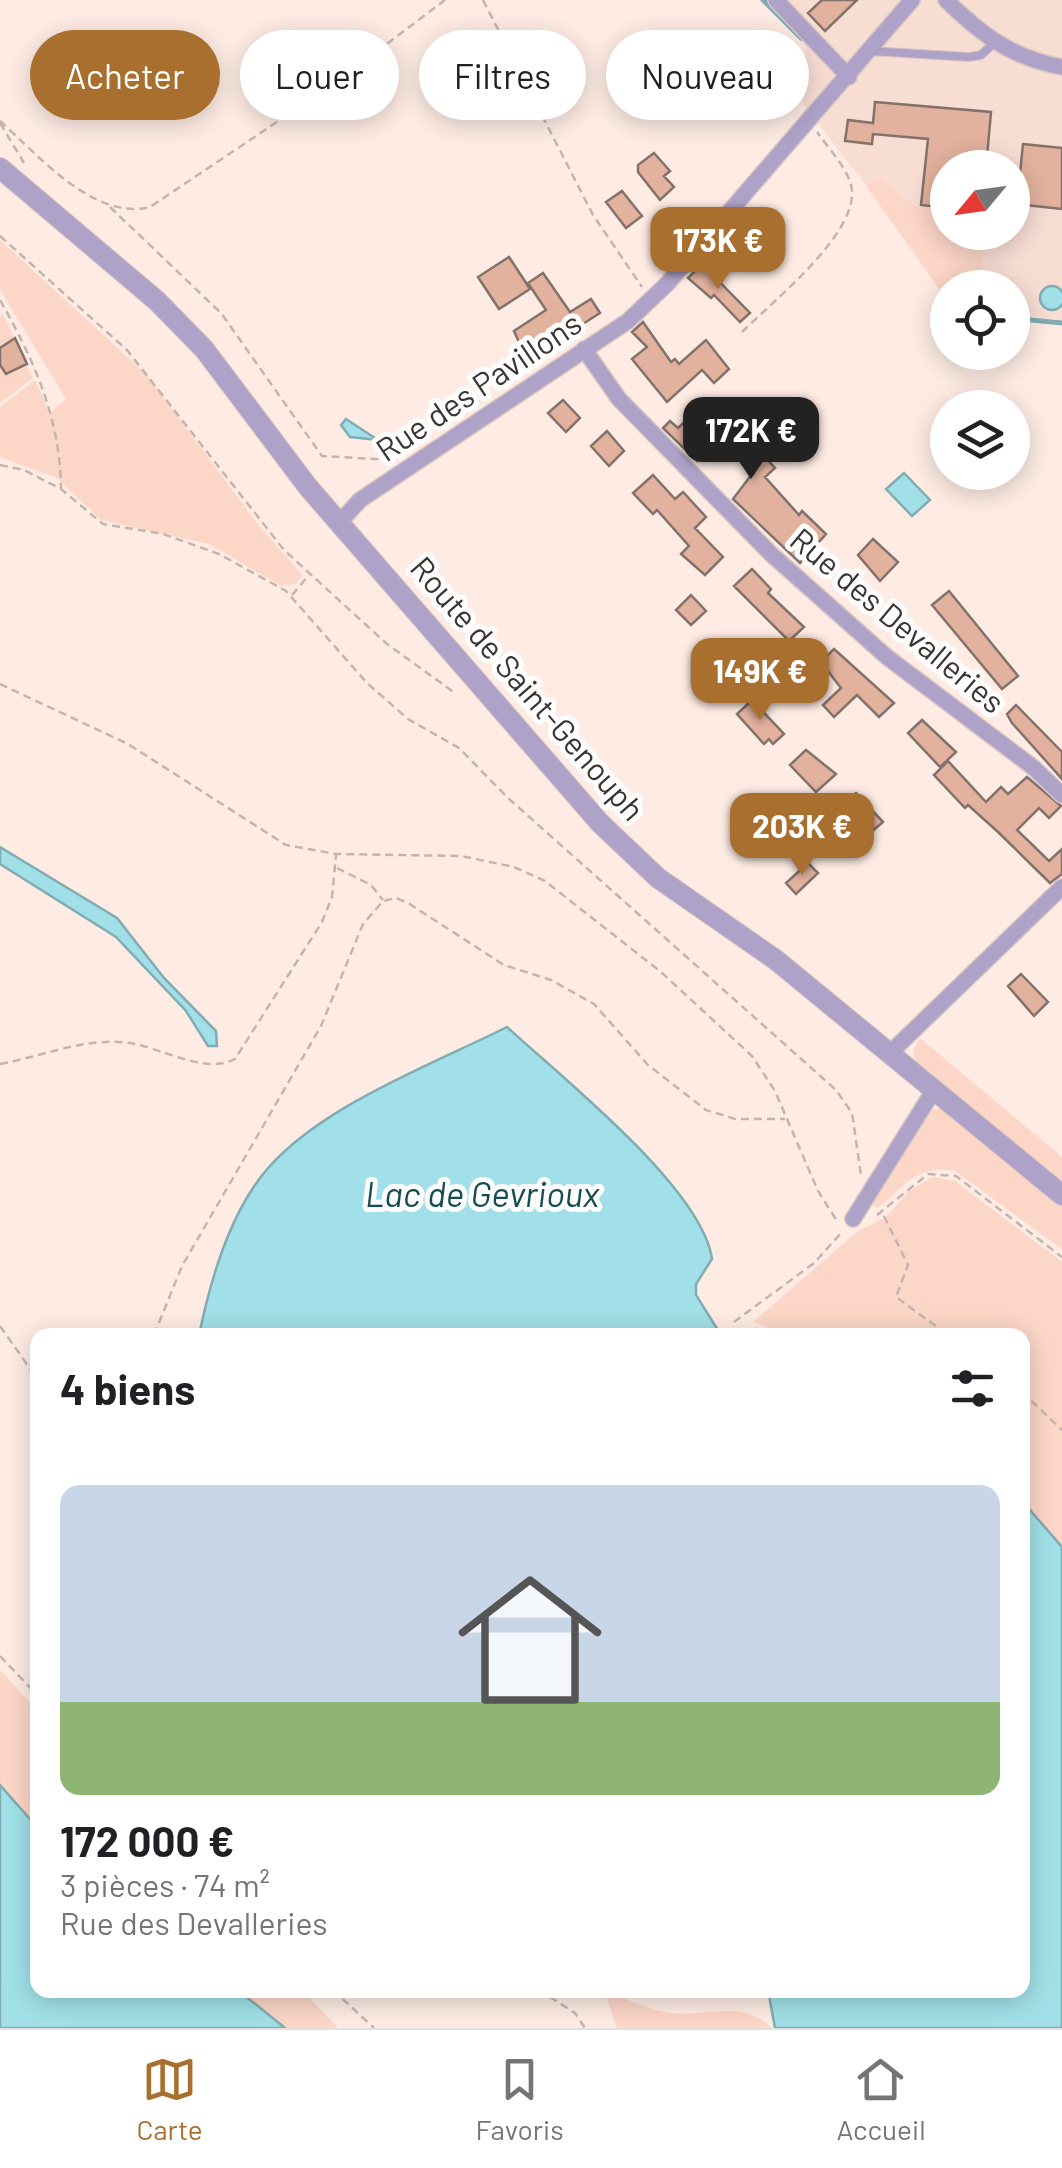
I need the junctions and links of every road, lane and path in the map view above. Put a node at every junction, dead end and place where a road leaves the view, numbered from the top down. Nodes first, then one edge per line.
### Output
1 (445, 0) edge
2 (483, 0) edge
3 (776, 0) edge
4 (912, 0) edge
5 (946, 0) edge
6 (994, 43) junction
7 (871, 51) junction
8 (1062, 67) edge
9 (848, 76) junction
10 (0, 121) edge
11 (809, 122) junction
12 (0, 168) edge
13 (110, 206) junction
14 (0, 236) edge
15 (652, 298) junction
16 (0, 300) edge
17 (742, 332) dead end
18 (584, 349) junction
19 (0, 465) edge
20 (408, 468) junction
21 (61, 489) junction
22 (341, 521) junction
23 (310, 575) junction
24 (291, 596) junction
25 (0, 684) edge
26 (455, 694) dead end
27 (1062, 795) edge
28 (336, 854) junction
29 (335, 867) junction
30 (1062, 887) edge
31 (383, 901) junction
32 (890, 1053) junction
33 (0, 1064) edge
34 (934, 1090) junction
35 (787, 1120) junction
36 (860, 1184) dead end
37 (1062, 1195) edge
38 (882, 1214) junction
39 (853, 1219) joint
40 (1062, 1257) edge
41 (734, 1322) dead end
42 (0, 1326) edge
43 (157, 1328) edge
44 (938, 1328) edge
45 (30, 1369) edge
46 (1030, 1400) edge
47 (1062, 1430) edge
48 (0, 1656) edge
49 (30, 1688) edge
50 (342, 1998) edge
51 (552, 1998) edge
52 (374, 2028) edge
53 (585, 2028) edge

1 - 13 path
2 - 15 path
3 - 9 street
4 - 7 street, Rue des Pavillons
5 - 6 street
6 - 7 lane
6 - 8 street
7 - 9 street, Rue des Pavillons
9 - 11 street, Rue des Pavillons
10 - 13 path
11 - 15 street, Rue des Pavillons
11 - 17 path
12 - 22 street, Route de Saint-Genouph
13 - 20 path
14 - 23 path
15 - 18 street, Rue des Pavillons
16 - 21 path
18 - 20 street, Rue des Pavillons
18 - 27 street, Rue des Devalleries
19 - 21 path
20 - 22 street, Rue des Pavillons
21 - 24 path
22 - 32 street, Route de Saint-Genouph
23 - 24 path
23 - 26 path
24 - 36 path
25 - 28 path
28 - 29 path
28 - 35 path
29 - 31 path
29 - 33 path
30 - 32 street
31 - 35 path
31 - 43 path
32 - 34 street, Route de Saint-Genouph
34 - 37 street, Route de Saint-Genouph
34 - 39 street
35 - 41 path
38 - 39 path
38 - 40 path
38 - 44 path
42 - 45 path
46 - 47 path
48 - 49 path
50 - 52 path
51 - 53 path

